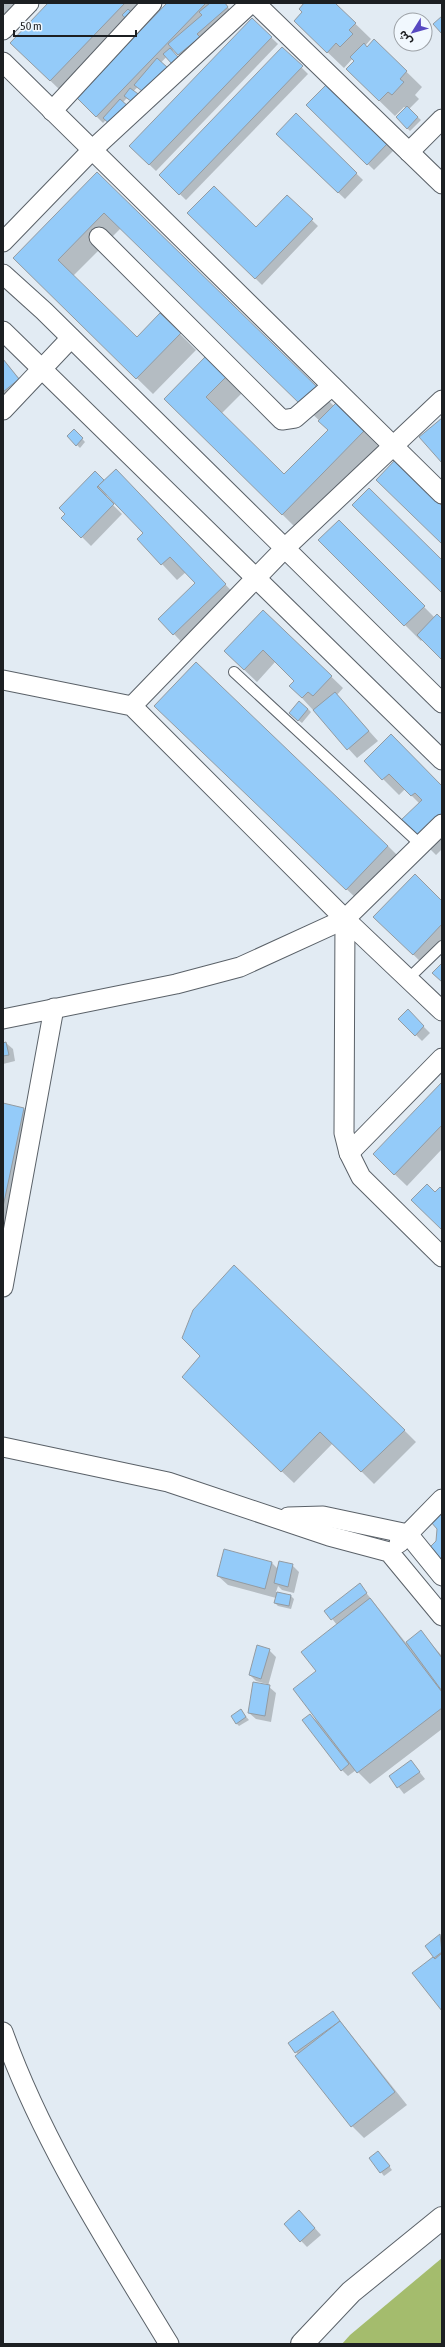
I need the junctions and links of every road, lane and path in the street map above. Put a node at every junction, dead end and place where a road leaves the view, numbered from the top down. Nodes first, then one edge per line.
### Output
1 (29, 3) edge
2 (152, 3) edge
3 (251, 3) edge
4 (255, 3) edge
5 (3, 30) edge
6 (3, 62) edge
7 (52, 111) junction
8 (442, 119) edge
9 (92, 150) junction
10 (409, 152) junction
11 (442, 184) edge
12 (99, 237) dead end
13 (3, 242) edge
14 (3, 274) edge
15 (3, 331) edge
16 (71, 338) junction
17 (42, 369) junction
18 (332, 386) junction
19 (442, 400) edge
20 (3, 410) edge
21 (394, 446) junction
22 (442, 494) edge
23 (285, 548) junction
24 (258, 578) junction
25 (234, 672) dead end
26 (3, 680) edge
27 (442, 703) edge
28 (132, 706) junction
29 (442, 760) edge
30 (442, 824) edge
31 (421, 845) junction
32 (345, 919) junction
33 (442, 946) edge
34 (408, 980) junction
35 (54, 1008) junction
36 (442, 1011) edge
37 (3, 1018) edge
38 (442, 1058) edge
39 (349, 1153) junction
40 (442, 1257) edge
41 (3, 1286) edge
42 (3, 1447) edge
43 (442, 1499) edge
44 (277, 1518) junction
45 (408, 1534) junction
46 (389, 1552) junction
47 (442, 1576) edge
48 (442, 1616) edge
49 (3, 2032) edge
50 (442, 2218) edge
51 (169, 2344) edge
52 (302, 2344) edge

1 - 5 street
2 - 7 street
3 - 9 street
4 - 10 street
6 - 7 street
7 - 9 street
8 - 10 street
9 - 13 street
9 - 18 street
10 - 11 street
12 - 18 street
14 - 16 street
15 - 17 street
16 - 17 street
16 - 23 street
17 - 20 street
17 - 24 street
18 - 21 street
19 - 21 street
21 - 22 street
21 - 23 street
23 - 24 street
23 - 27 street
24 - 28 street
24 - 29 street
25 - 31 lane
26 - 28 street
28 - 32 street
30 - 31 street
31 - 32 street
32 - 34 street
32 - 35 street
32 - 39 street
33 - 34 lane
34 - 36 street
35 - 37 street
35 - 41 street
38 - 39 street
39 - 40 street
42 - 44 street
43 - 45 street
44 - 45 street
44 - 46 street
45 - 46 street
45 - 47 street
46 - 48 street
49 - 51 street
50 - 52 street

